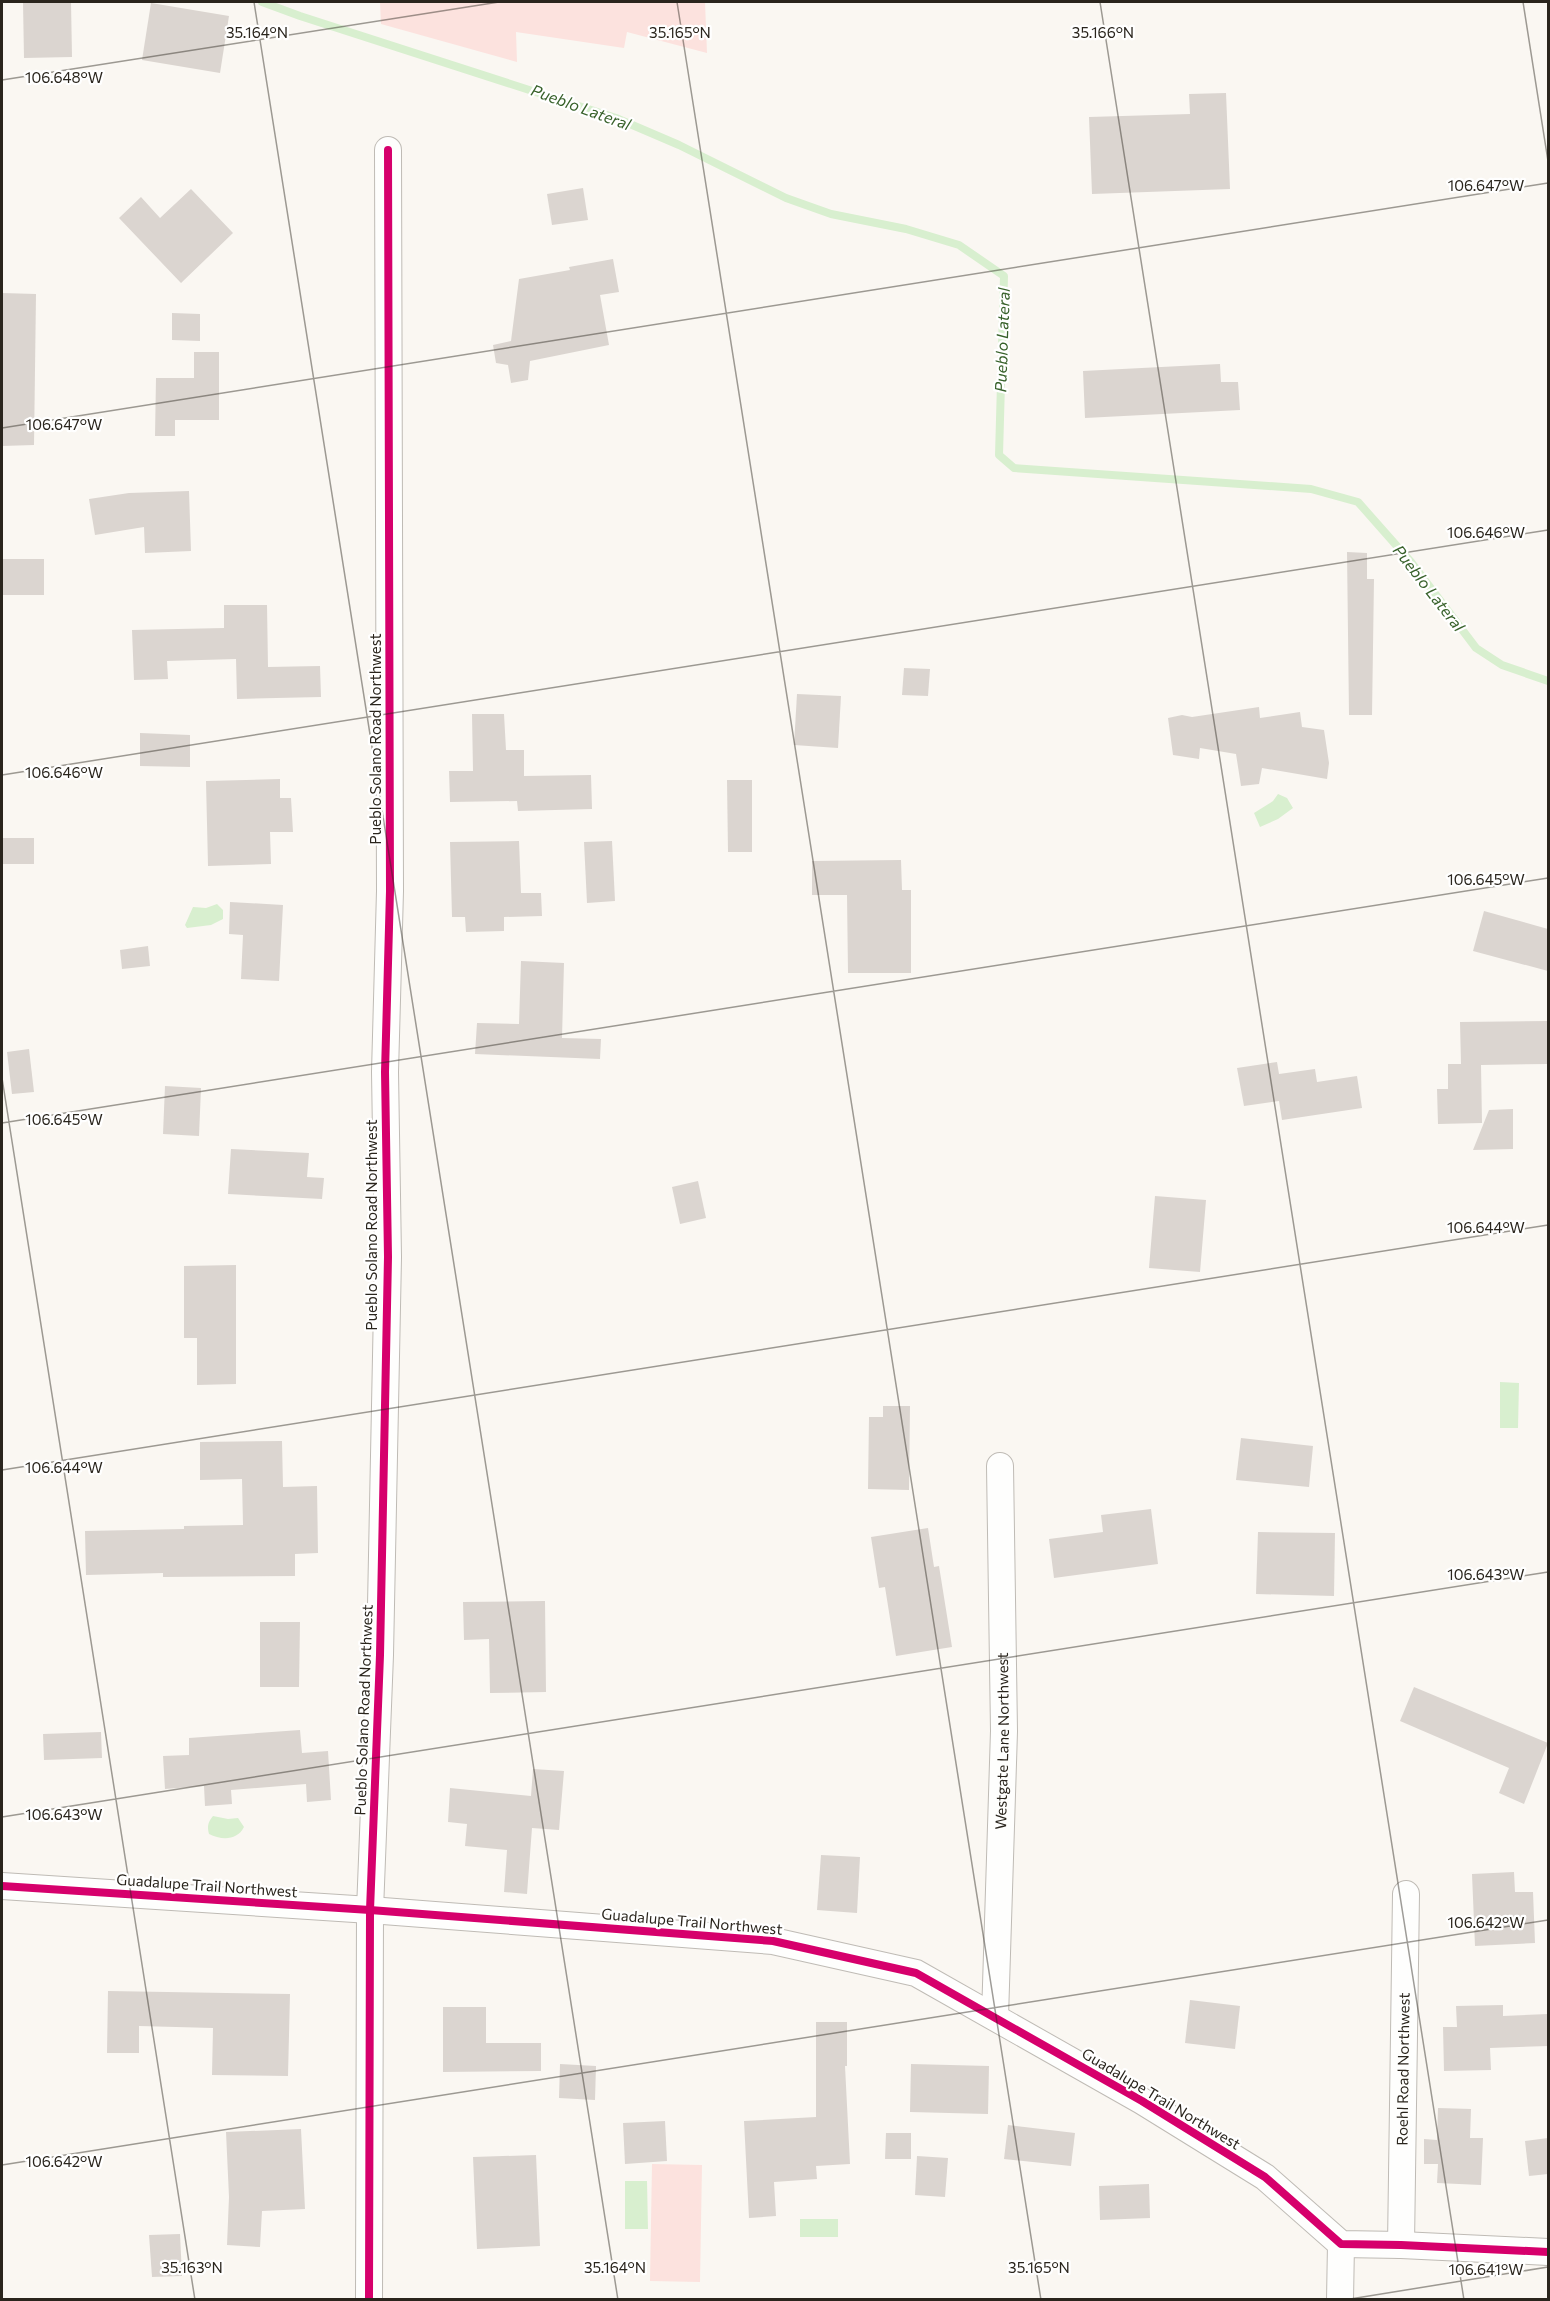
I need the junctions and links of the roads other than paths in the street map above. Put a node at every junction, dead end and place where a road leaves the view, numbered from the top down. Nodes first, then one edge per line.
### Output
1 (388, 150) dead end
2 (1000, 1466) dead end
3 (2, 1886) edge
4 (1406, 1894) dead end
5 (370, 1910) junction
6 (995, 2017) junction
7 (1341, 2244) junction
8 (1401, 2245) junction
9 (1548, 2252) edge
10 (369, 2300) edge
11 (1341, 2300) edge

1 - 5 street, Pueblo Solano Road Northwest
2 - 6 street, Westgate Lane Northwest
3 - 5 street, Guadalupe Trail Northwest
4 - 8 street, Roehl Road Northwest
5 - 6 street, Guadalupe Trail Northwest
5 - 10 street, Pueblo Solano Road Northwest
6 - 7 street, Guadalupe Trail Northwest
7 - 8 street
7 - 11 street
8 - 9 street

